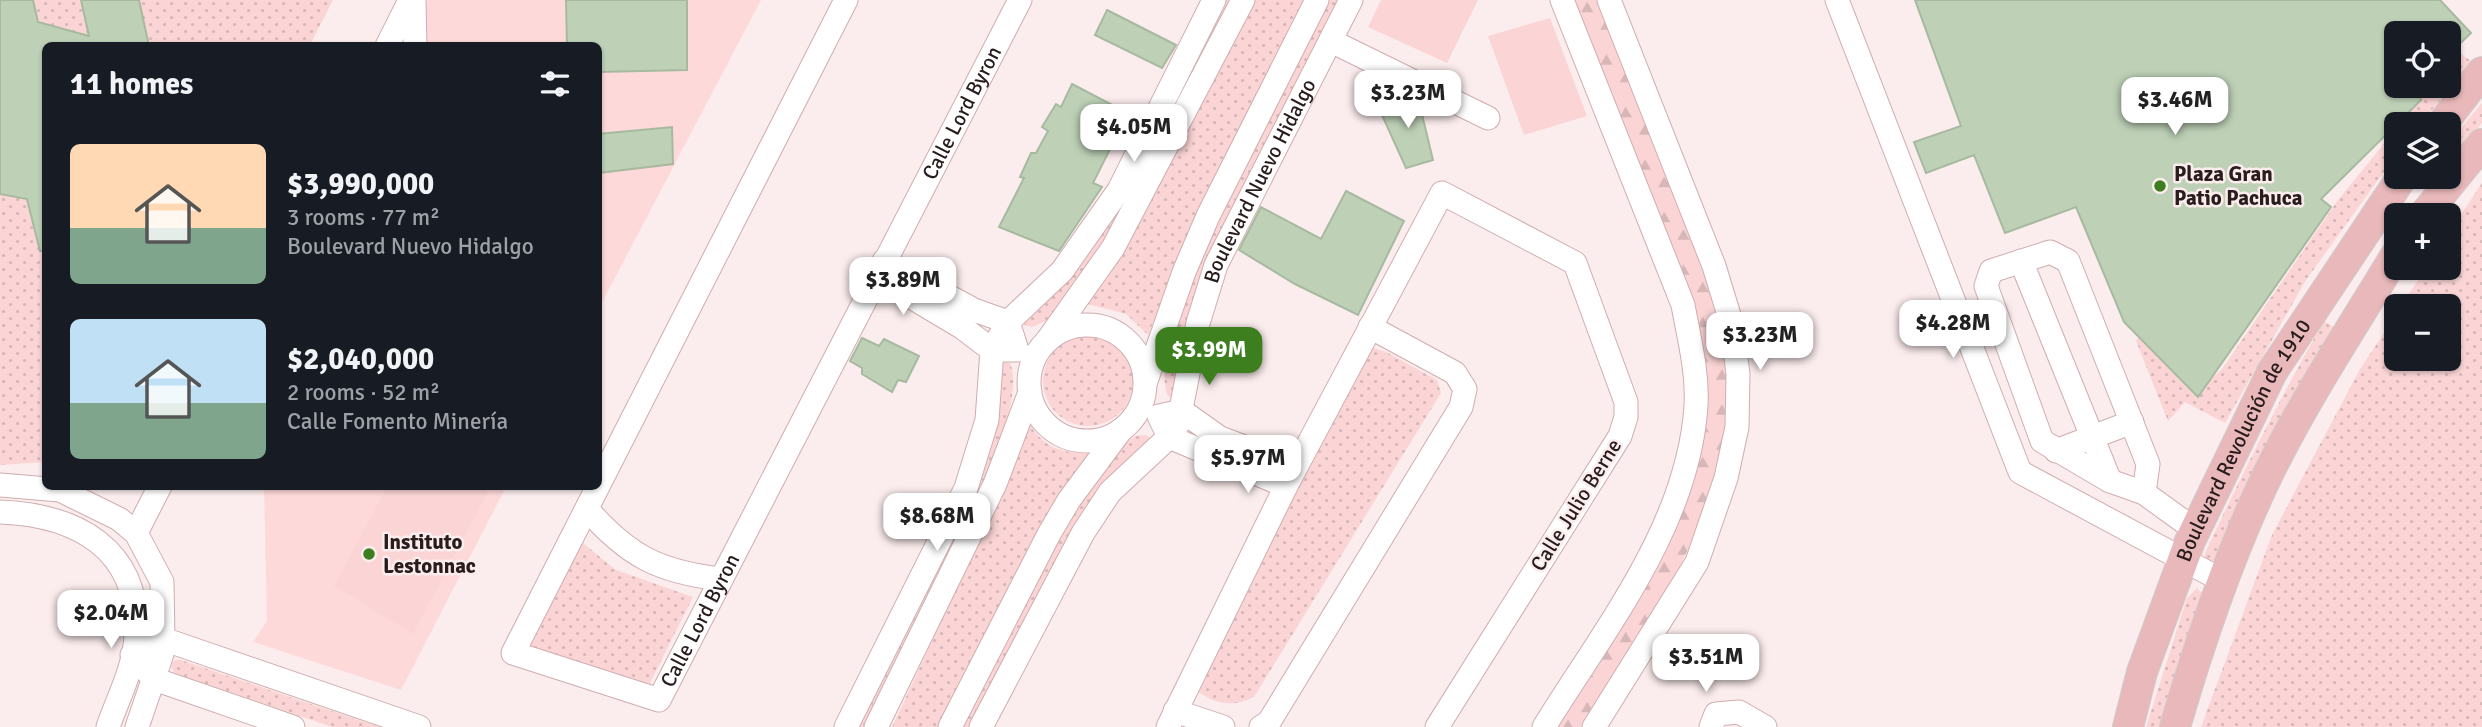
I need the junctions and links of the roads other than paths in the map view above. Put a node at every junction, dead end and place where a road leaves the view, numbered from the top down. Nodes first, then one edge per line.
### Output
1 (412, 0) edge
2 (846, 0) edge
3 (1020, 0) edge
4 (1214, 0) edge
5 (1243, 0) edge
6 (1317, 0) edge
7 (1351, 0) edge
8 (1562, 0) edge
9 (1609, 0) edge
10 (1837, 0) edge
11 (1331, 41) junction
12 (389, 42) edge
13 (415, 42) edge
14 (2482, 72) edge
15 (2451, 112) edge
16 (1488, 118) dead end
17 (2482, 144) edge
18 (2394, 189) edge
19 (2434, 203) edge
20 (2347, 258) junction
21 (2021, 261) junction
22 (880, 268) junction
23 (2384, 274) edge
24 (2380, 280) junction
25 (969, 319) junction
26 (1008, 322) junction
27 (1370, 327) junction
28 (992, 350) junction
29 (1032, 350) junction
30 (1146, 381) junction
31 (1030, 392) junction
32 (1182, 411) junction
33 (1149, 412) junction
34 (2132, 422) junction
35 (1121, 430) junction
36 (2091, 436) junction
37 (1169, 437) junction
38 (1216, 447) junction
39 (2056, 452) junction
40 (1291, 476) junction
41 (602, 480) edge
42 (2110, 481) junction
43 (0, 485) edge
44 (42, 488) edge
45 (60, 490) edge
46 (160, 490) edge
47 (597, 490) edge
48 (2144, 493) junction
49 (587, 509) junction
50 (0, 512) edge
51 (2194, 529) junction
52 (136, 533) junction
53 (2181, 561) junction
54 (721, 579) junction
55 (2225, 582) junction
56 (163, 639) junction
57 (132, 655) junction
58 (153, 679) junction
59 (1171, 719) edge
60 (108, 727) edge
61 (137, 727) edge
62 (292, 727) edge
63 (419, 727) edge
64 (846, 727) edge
65 (876, 727) edge
66 (950, 727) edge
67 (981, 727) edge
68 (1223, 727) edge
69 (1261, 727) edge
70 (1437, 727) edge
71 (1544, 727) edge
72 (1594, 727) edge
73 (1711, 727) edge
74 (1765, 727) edge
75 (2128, 727) edge
76 (2175, 727) edge

1 - 12 street
1 - 13 street
2 - 41 street, Calle Lord Byron
3 - 22 street, Calle Lord Byron
4 - 26 street
5 - 29 street
6 - 30 street, Boulevard Nuevo Hidalgo
7 - 11 street, Boulevard Nuevo Hidalgo
8 - 71 street
9 - 72 street
10 - 53 street
11 - 16 street
11 - 32 street, Boulevard Nuevo Hidalgo
14 - 15 main road
17 - 19 main road
18 - 20 main road, Boulevard Revolución de 1910
20 - 24 main road
20 - 51 main road, Boulevard Revolución de 1910
21 - 34 street
21 - 36 street
21 - 39 street
22 - 25 street
22 - 54 street, Calle Lord Byron
23 - 24 main road, Boulevard Revolución de 1910
24 - 55 main road, Boulevard Revolución de 1910
25 - 26 street
25 - 28 street
26 - 28 street
26 - 29 street
27 - 40 street, Calle Julio Berne
27 - 69 street
27 - 70 street, Calle Julio Berne
28 - 29 street
28 - 64 street
29 - 30 street
29 - 31 street
30 - 33 street
31 - 35 street
31 - 65 street
32 - 33 street
32 - 37 street, Boulevard Nuevo Hidalgo
32 - 38 street
33 - 35 street
33 - 37 street
34 - 36 street
34 - 48 street
35 - 66 street
36 - 39 street
36 - 42 street
37 - 38 street
37 - 67 street, Boulevard Nuevo Hidalgo
38 - 40 street
39 - 42 street
40 - 59 street, Calle Julio Berne
42 - 48 street
43 - 44 street
45 - 52 street
46 - 52 street
47 - 49 street, Calle Lord Byron
48 - 51 street
49 - 54 street
49 - 54 street, Calle Lord Byron
50 - 57 street
51 - 53 main road, Boulevard Revolución de 1910
52 - 56 street
53 - 55 street
53 - 75 main road, Boulevard Revolución de 1910
55 - 76 main road, Boulevard Revolución de 1910
56 - 57 street
56 - 58 street
56 - 63 street
57 - 58 street
57 - 60 street
58 - 61 street
58 - 62 street
59 - 68 street
73 - 74 street

